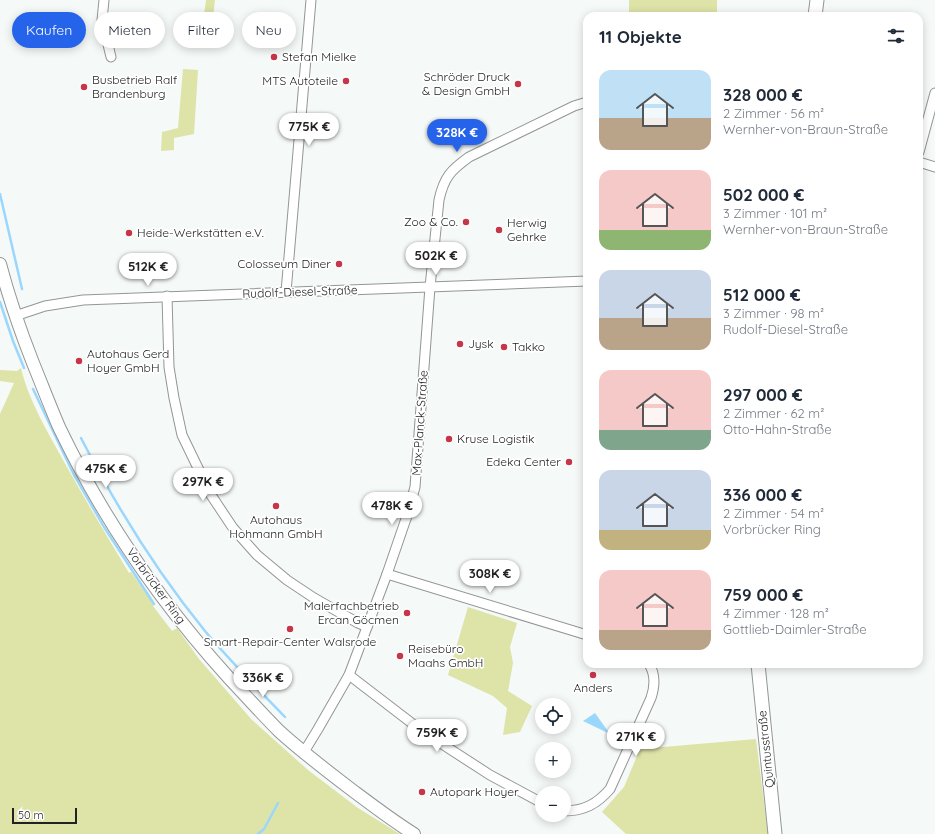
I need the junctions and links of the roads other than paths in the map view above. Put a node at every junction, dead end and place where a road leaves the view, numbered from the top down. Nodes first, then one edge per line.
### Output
1 (104, 0) edge
2 (311, 0) edge
3 (816, 0) edge
4 (815, 12) edge
5 (111, 57) dead end
6 (935, 93) edge
7 (583, 103) edge
8 (923, 137) edge
9 (923, 163) edge
10 (935, 167) edge
11 (0, 264) edge
12 (583, 281) edge
13 (430, 287) junction
14 (286, 292) junction
15 (167, 296) junction
16 (15, 316) junction
17 (387, 574) junction
18 (367, 627) junction
19 (583, 634) edge
20 (651, 668) edge
21 (758, 668) edge
22 (349, 675) junction
23 (304, 752) junction
24 (535, 800) edge
25 (571, 810) edge
26 (414, 834) edge
27 (775, 834) edge

1 - 5 street
2 - 14 street
3 - 4 main road
6 - 8 street
7 - 13 street, Max-Planck-Straße
9 - 10 street
11 - 16 main road, Vorbrücker Ring
12 - 13 street, Rudolf-Diesel-Straße
13 - 14 street, Rudolf-Diesel-Straße
13 - 17 street, Max-Planck-Straße
14 - 15 street, Rudolf-Diesel-Straße
15 - 16 street, Rudolf-Diesel-Straße
15 - 18 street
16 - 23 main road, Vorbrücker Ring
17 - 18 street, Max-Planck-Straße
17 - 19 street
18 - 22 street, Max-Planck-Straße
20 - 25 street
21 - 27 main road, Quintusstraße
22 - 23 street, Max-Planck-Straße
22 - 24 street
23 - 26 main road, Vorbrücker Ring

